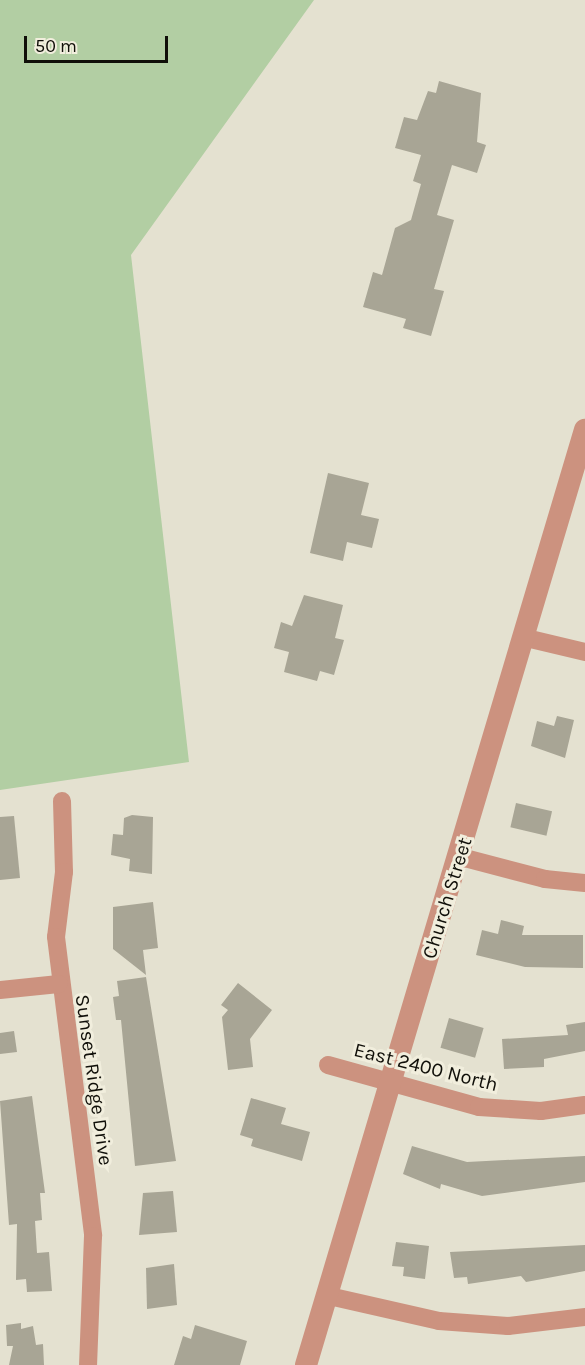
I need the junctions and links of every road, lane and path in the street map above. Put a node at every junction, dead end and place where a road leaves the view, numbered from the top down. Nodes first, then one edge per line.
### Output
1 (585, 430) edge
2 (522, 637) junction
3 (585, 652) edge
4 (62, 801) dead end
5 (461, 857) junction
6 (585, 883) edge
7 (58, 984) junction
8 (0, 990) edge
9 (328, 1065) dead end
10 (390, 1085) junction
11 (585, 1105) edge
12 (329, 1296) junction
13 (585, 1317) edge
14 (88, 1365) edge
15 (306, 1365) edge

1 - 2 street, Church Street
2 - 3 street
2 - 5 street, Church Street
4 - 7 street, Sunset Ridge Drive
5 - 6 street
5 - 10 street, Church Street
7 - 8 street
7 - 14 street, Sunset Ridge Drive
9 - 10 street, East 2400 North
10 - 11 street, East 2400 North
10 - 12 street, Church Street
12 - 13 street
12 - 15 street, Church Street

